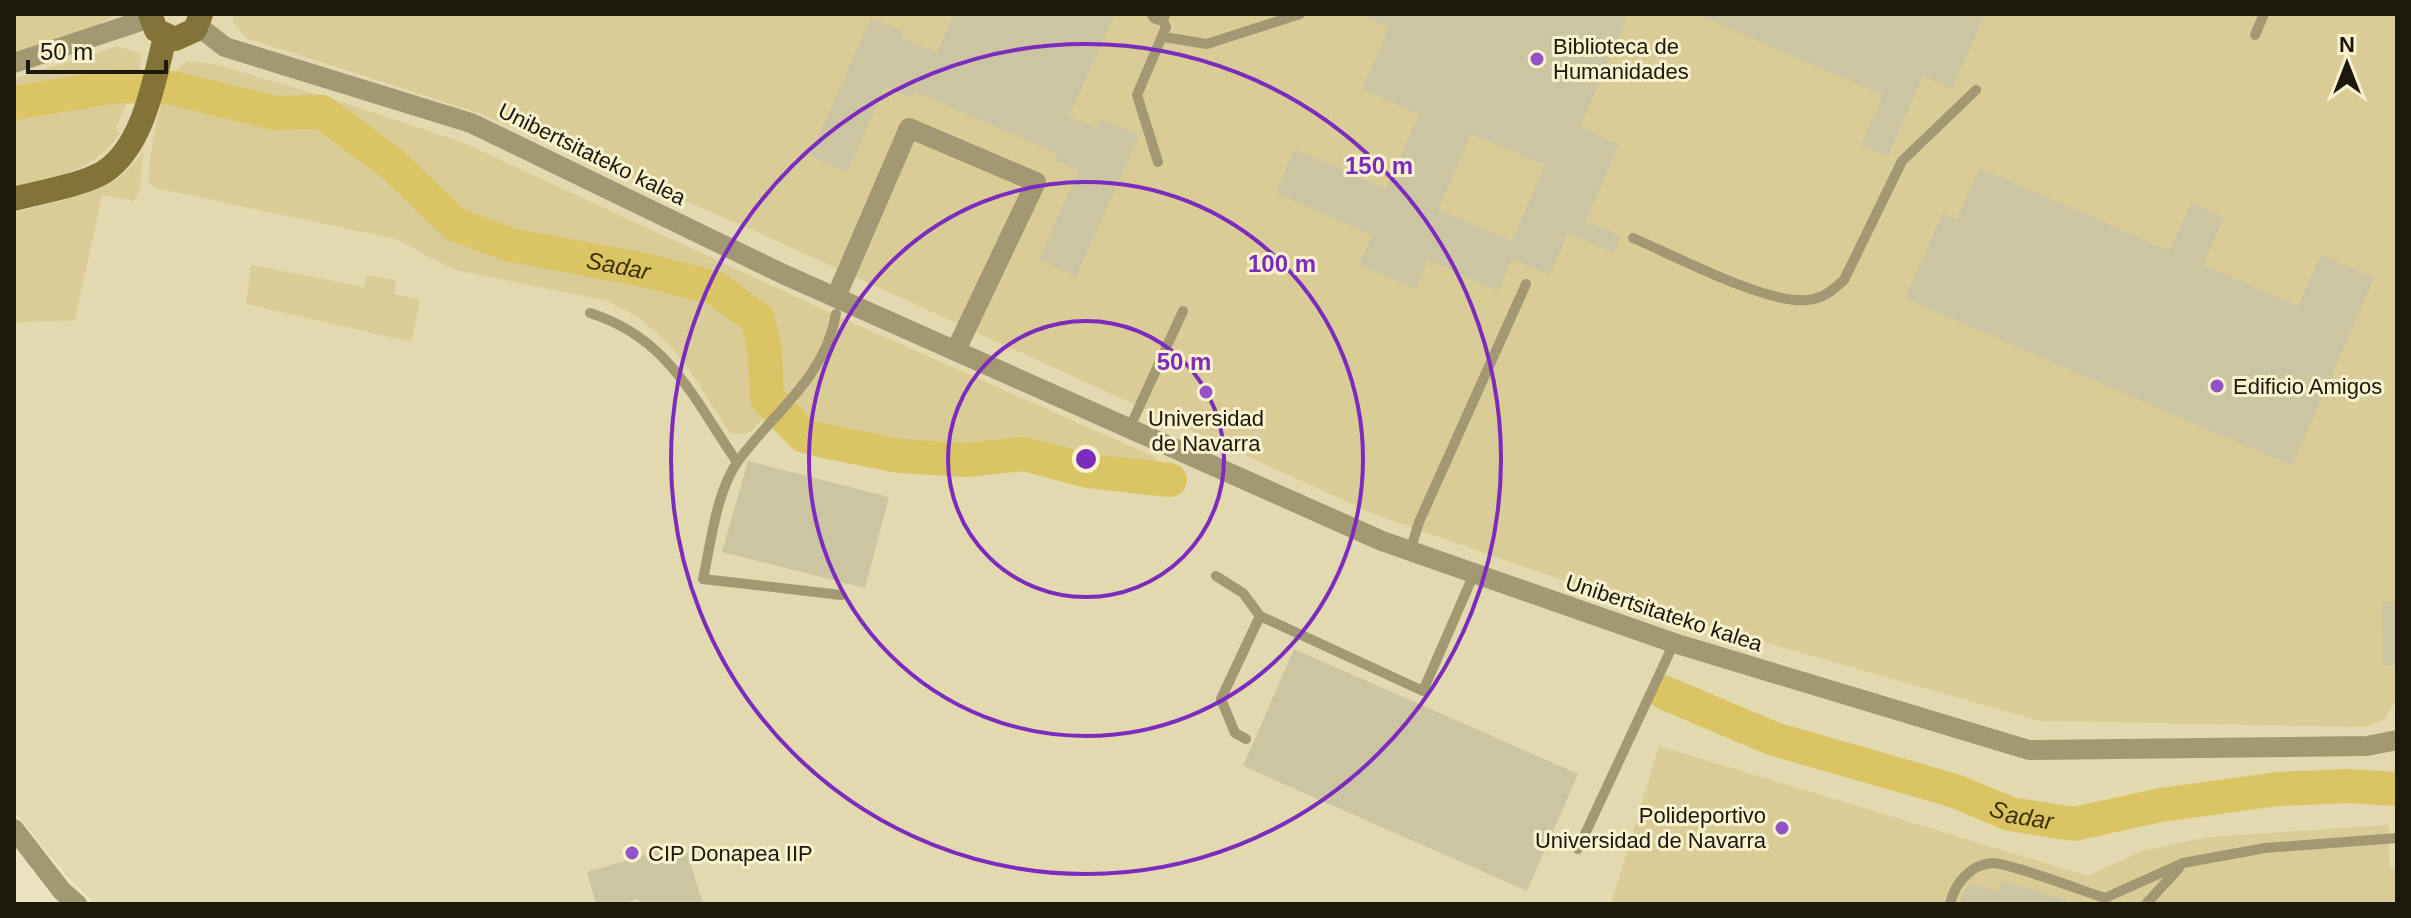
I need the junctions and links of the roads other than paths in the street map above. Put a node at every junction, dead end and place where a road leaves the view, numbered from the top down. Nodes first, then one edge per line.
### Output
1 (1300, 14) edge
2 (2264, 14) edge
3 (1159, 15) edge
4 (200, 20) edge
5 (155, 23) edge
6 (2255, 35) dead end
7 (1164, 37) junction
8 (14, 63) edge
9 (1976, 90) dead end
10 (1158, 162) dead end
11 (14, 199) edge
12 (1633, 238) dead end
13 (1526, 284) dead end
14 (836, 305) junction
15 (1183, 311) dead end
16 (590, 313) dead end
17 (956, 350) junction
18 (1130, 427) junction
19 (737, 462) junction
20 (1409, 553) junction
21 (1216, 576) dead end
22 (1473, 576) junction
23 (841, 595) dead end
24 (1260, 616) junction
25 (1674, 643) junction
26 (1246, 739) dead end
27 (2397, 740) edge
28 (14, 829) edge
29 (2397, 838) edge
30 (1578, 849) dead end
31 (2183, 863) junction
32 (2104, 901) edge
33 (77, 904) edge
34 (1950, 904) edge
35 (2146, 904) edge

1 - 7 lane
2 - 6 lane
3 - 7 lane
4 - 5 street
4 - 14 street, Unibertsitateko kalea
5 - 8 street
5 - 11 street
7 - 10 lane
9 - 12 lane
13 - 20 lane
14 - 17 street, Unibertsitateko kalea
14 - 17 street
14 - 19 lane
15 - 18 lane
16 - 19 lane
17 - 18 street, Unibertsitateko kalea
18 - 20 street, Unibertsitateko kalea
19 - 23 lane
20 - 22 street, Unibertsitateko kalea
21 - 24 lane
22 - 24 lane
22 - 25 street, Unibertsitateko kalea
24 - 26 lane
25 - 27 street, Unibertsitateko kalea
25 - 30 lane
28 - 33 street
29 - 31 lane
31 - 32 lane
31 - 35 lane
32 - 34 lane

